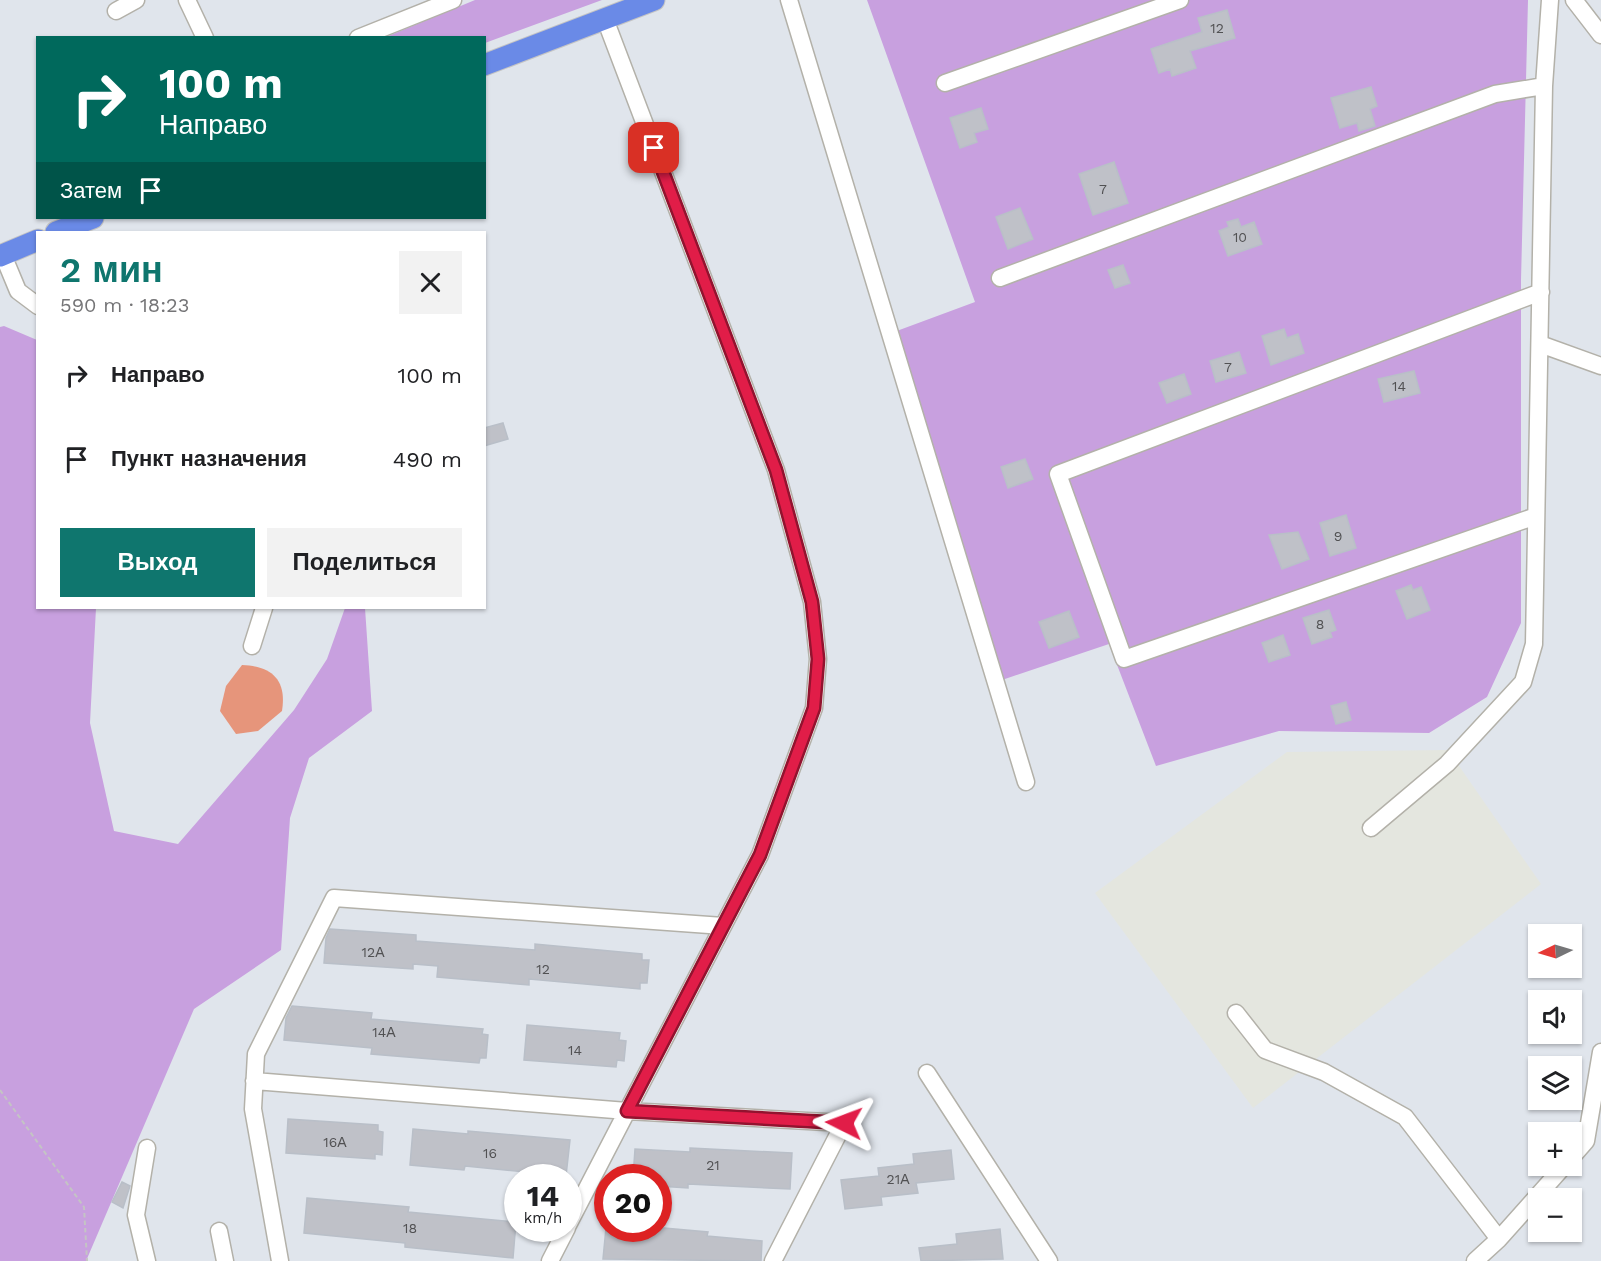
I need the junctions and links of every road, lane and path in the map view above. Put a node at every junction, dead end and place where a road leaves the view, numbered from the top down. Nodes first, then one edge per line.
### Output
1 (136, 0) edge
2 (187, 0) edge
3 (453, 0) edge
4 (654, 0) edge
5 (789, 0) edge
6 (1180, 0) edge
7 (1550, 0) edge
8 (1574, 0) edge
9 (116, 11) dead end
10 (605, 19) junction
11 (1601, 35) edge
12 (204, 36) edge
13 (363, 36) edge
14 (486, 64) edge
15 (945, 83) dead end
16 (1544, 86) junction
17 (90, 219) edge
18 (59, 231) edge
19 (36, 241) edge
20 (2, 256) edge
21 (1000, 278) dead end
22 (1541, 292) junction
23 (36, 304) edge
24 (1540, 344) junction
25 (1601, 366) edge
26 (1536, 516) junction
27 (264, 609) edge
28 (252, 646) dead end
29 (1026, 782) dead end
30 (1371, 828) dead end
31 (723, 926) junction
32 (1236, 1013) dead end
33 (1601, 1052) edge
34 (927, 1073) dead end
35 (254, 1081) junction
36 (0, 1090) edge
37 (627, 1111) junction
38 (1582, 1146) edge
39 (147, 1148) dead end
40 (1555, 1176) edge
41 (582, 1199) edge
42 (219, 1231) dead end
43 (1499, 1239) junction
44 (560, 1242) edge
45 (276, 1260) edge
46 (87, 1261) edge
47 (147, 1261) edge
48 (225, 1261) edge
49 (550, 1261) edge
50 (773, 1261) edge
51 (1049, 1261) edge
52 (1475, 1261) edge

1 - 9 street
2 - 12 street
3 - 13 street
4 - 10 main road
5 - 29 street
6 - 15 street
7 - 16 street
8 - 11 street
10 - 14 main road
10 - 31 street
16 - 21 street
16 - 22 street
17 - 18 main road
19 - 20 main road
20 - 23 street
22 - 24 street
22 - 26 street
24 - 25 street
24 - 26 street
26 - 30 street
27 - 28 street
31 - 35 street
31 - 37 street
32 - 43 street
33 - 38 street
34 - 51 street
35 - 37 street
35 - 45 street
36 - 46 path
37 - 41 street
37 - 50 street
39 - 47 street
40 - 43 street
42 - 48 street
43 - 52 street
44 - 49 street

